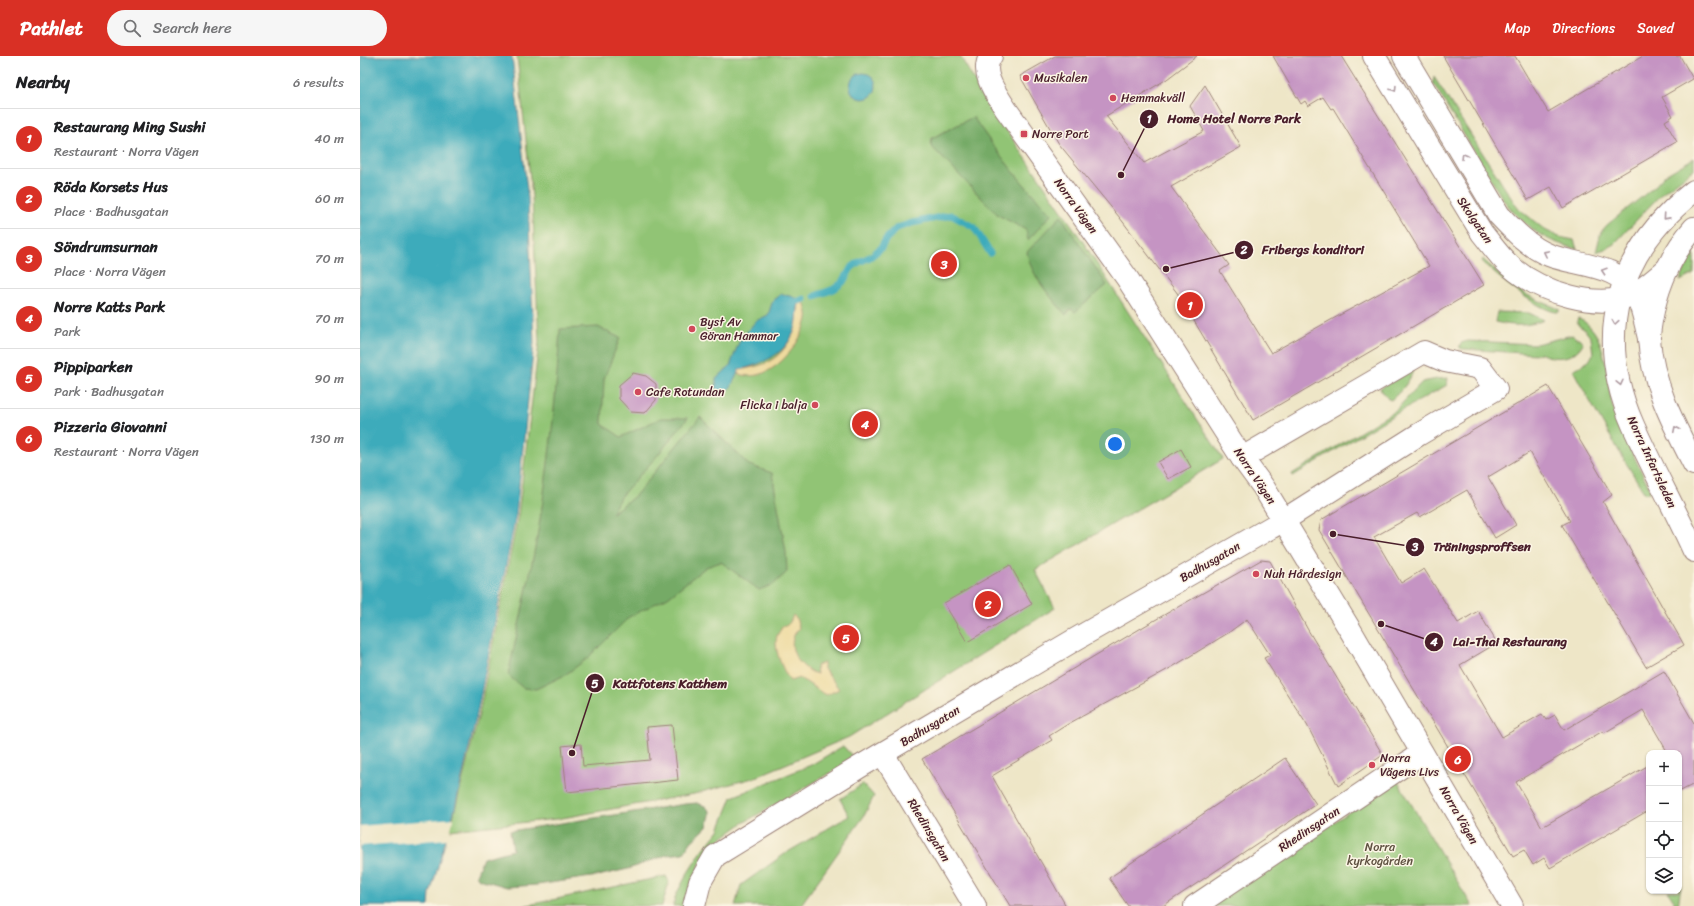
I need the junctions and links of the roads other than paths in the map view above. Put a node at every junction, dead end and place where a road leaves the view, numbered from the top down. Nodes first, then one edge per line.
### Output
1 (991, 56) edge
2 (1374, 56) edge
3 (1404, 56) edge
4 (1694, 191) edge
5 (1694, 228) edge
6 (1668, 268) junction
7 (1626, 291) junction
8 (1649, 338) junction
9 (1242, 458) junction
10 (1694, 464) edge
11 (1284, 520) junction
12 (1694, 551) edge
13 (1422, 753) junction
14 (883, 754) junction
15 (694, 906) edge
16 (975, 906) edge
17 (1195, 906) edge
18 (1512, 906) edge

1 - 9 main road, Norra Vägen
2 -> 7 main road, Skolgatan
7 -> 3 main road, Skolgatan
4 -> 7 main road, Norra Infartsleden
5 - 6 main road
6 - 7 main road
6 - 8 main road
7 - 8 main road
7 -> 12 main road, Norra Infartsleden
10 -> 8 main road
9 - 11 main road, Norra Vägen
9 - 11 main road, Badhusgatan
11 - 13 main road, Norra Vägen
11 - 14 main road, Badhusgatan
13 - 17 main road, Rhedinsgatan
13 - 18 main road, Norra Vägen
14 - 15 main road, Badhusgatan
14 - 16 main road, Rhedinsgatan

